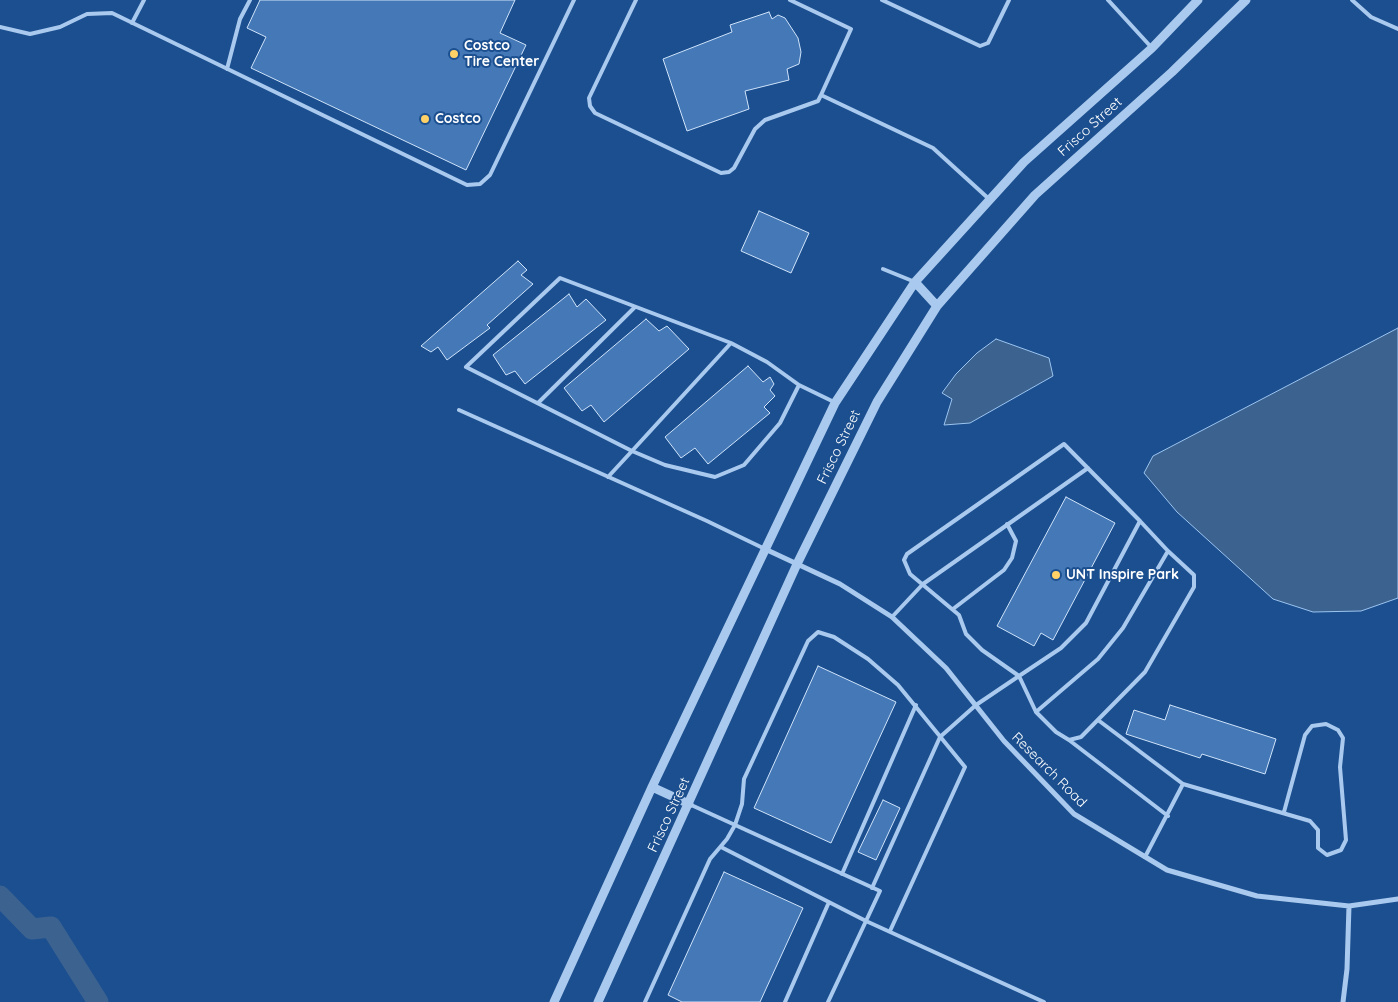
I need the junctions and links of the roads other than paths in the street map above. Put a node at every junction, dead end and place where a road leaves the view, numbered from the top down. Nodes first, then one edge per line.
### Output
1 (144, 0) edge
2 (250, 0) edge
3 (574, 0) edge
4 (636, 0) edge
5 (790, 0) edge
6 (882, 0) edge
7 (1009, 0) edge
8 (1108, 0) edge
9 (1198, 0) edge
10 (1246, 0) edge
11 (1352, 0) edge
12 (132, 23) junction
13 (0, 27) edge
14 (1398, 29) edge
15 (1152, 48) junction
16 (227, 69) junction
17 (821, 95) junction
18 (990, 199) junction
19 (883, 269) dead end
20 (915, 282) junction
21 (635, 306) junction
22 (937, 306) junction
23 (731, 343) junction
24 (800, 385) junction
25 (835, 402) junction
26 (538, 403) junction
27 (459, 410) dead end
28 (632, 451) junction
29 (1088, 468) junction
30 (608, 477) junction
31 (1140, 521) junction
32 (1007, 524) junction
33 (765, 549) junction
34 (1168, 551) junction
35 (797, 564) junction
36 (922, 584) junction
37 (954, 609) junction
38 (892, 617) junction
39 (1019, 676) junction
40 (916, 705) junction
41 (976, 706) junction
42 (1036, 712) junction
43 (1098, 720) junction
44 (940, 737) junction
45 (1069, 740) junction
46 (1183, 784) junction
47 (652, 787) junction
48 (689, 804) junction
49 (1284, 812) junction
50 (1168, 816) junction
51 (734, 825) junction
52 (721, 847) junction
53 (1144, 857) junction
54 (842, 874) junction
55 (872, 888) junction
56 (1398, 899) edge
57 (829, 902) junction
58 (1349, 906) junction
59 (866, 921) junction
60 (890, 932) junction
61 (554, 1002) edge
62 (598, 1002) edge
63 (645, 1002) edge
64 (785, 1002) edge
65 (828, 1002) edge
66 (1044, 1002) edge
67 (1343, 1002) edge

1 - 12 lane
2 - 16 lane
3 - 16 lane
4 - 17 lane
5 - 17 lane
6 - 7 lane
8 - 15 lane
9 - 15 street, Frisco Street
10 - 22 street, Frisco Street
11 - 14 lane
12 - 13 lane
12 - 16 lane
15 - 18 street, Frisco Street
17 - 18 lane
18 - 20 street, Frisco Street
19 - 20 lane
20 - 22 street
20 - 25 street, Frisco Street
21 - 23 lane
21 - 26 lane
21 - 26 lane
22 - 35 street, Frisco Street
23 - 24 lane
23 - 28 lane
24 - 25 lane
24 - 28 lane
25 - 33 street, Frisco Street
26 - 28 lane
27 - 30 lane
28 - 30 lane
29 - 31 lane
29 - 32 lane
29 - 36 lane
30 - 33 lane
31 - 34 lane
31 - 39 lane
32 - 36 lane
32 - 37 lane
33 - 35 street, Research Road
33 - 47 street, Frisco Street
34 - 42 lane
34 - 43 lane
35 - 38 street, Research Road
35 - 48 street, Frisco Street
36 - 37 lane
36 - 38 lane
37 - 39 lane
38 - 41 street, Research Road
39 - 41 lane
39 - 42 lane
40 - 44 lane
40 - 51 lane
40 - 54 lane
41 - 44 lane
41 - 53 street, Research Road
42 - 45 lane
43 - 45 lane
43 - 46 lane
44 - 55 lane
44 - 60 lane
45 - 50 lane
46 - 49 lane
46 - 50 lane
47 - 48 street
47 - 61 street, Frisco Street
48 - 51 lane
48 - 62 street, Frisco Street
49 - 49 lane
50 - 53 lane
51 - 52 lane
51 - 54 lane
52 - 57 lane
52 - 63 lane
53 - 58 street, Research Road
54 - 55 lane
55 - 59 lane
56 - 58 street, Research Road
57 - 59 lane
57 - 64 lane
58 - 67 street
59 - 60 lane
59 - 65 lane
60 - 66 lane

